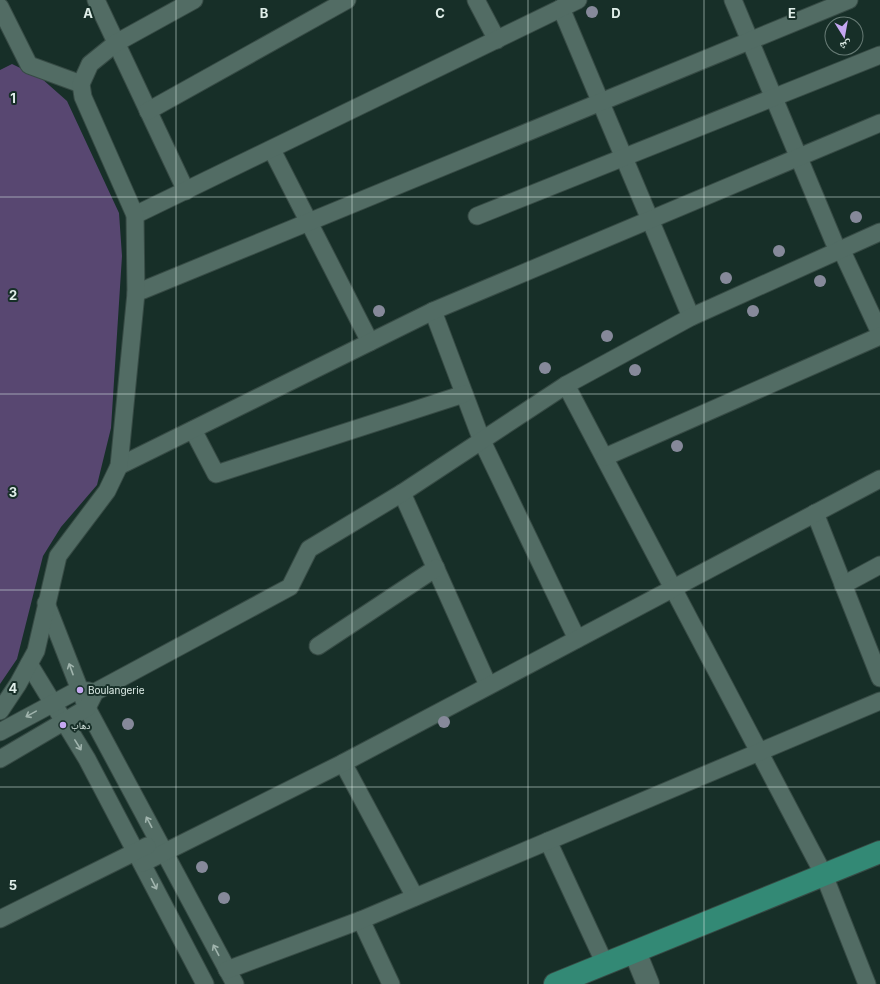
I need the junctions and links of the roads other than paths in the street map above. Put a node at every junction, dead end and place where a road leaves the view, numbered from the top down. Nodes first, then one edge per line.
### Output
1 (96, 0) edge
2 (194, 0) edge
3 (347, 0) edge
4 (476, 0) edge
5 (578, 0) edge
6 (733, 0) edge
7 (849, 0) edge
8 (0, 7) edge
9 (561, 8) junction
10 (497, 40) junction
11 (751, 40) junction
12 (116, 43) junction
13 (880, 55) edge
14 (82, 84) junction
15 (775, 97) junction
16 (601, 102) junction
17 (148, 111) junction
18 (880, 123) edge
19 (272, 150) junction
20 (800, 157) junction
21 (624, 158) junction
22 (186, 191) junction
23 (135, 215) junction
24 (477, 216) dead end
25 (650, 220) junction
26 (309, 222) junction
27 (880, 232) edge
28 (838, 246) junction
29 (136, 293) junction
30 (433, 311) junction
31 (691, 317) junction
32 (880, 333) edge
33 (880, 336) edge
34 (370, 342) junction
35 (566, 385) junction
36 (464, 394) junction
37 (193, 430) junction
38 (482, 441) junction
39 (605, 457) junction
40 (119, 466) junction
41 (880, 479) edge
42 (402, 493) junction
43 (815, 513) junction
44 (880, 565) edge
45 (436, 568) junction
46 (843, 585) junction
47 (674, 588) junction
48 (46, 603) junction
49 (577, 639) junction
50 (318, 646) dead end
51 (29, 664) junction
52 (880, 678) edge
53 (488, 685) junction
54 (78, 690) junction
55 (95, 692) junction
56 (880, 701) edge
57 (53, 702) junction
58 (87, 708) junction
59 (0, 711) edge
60 (64, 722) junction
61 (0, 732) edge
62 (760, 752) junction
63 (0, 759) edge
64 (343, 762) junction
65 (548, 841) junction
66 (162, 846) junction
67 (880, 852) edge
68 (140, 857) junction
69 (824, 875) junction
70 (415, 897) junction
71 (0, 919) edge
72 (361, 920) junction
73 (635, 952) junction
74 (605, 964) junction
75 (231, 977) edge
76 (205, 984) edge
77 (391, 984) edge
78 (555, 984) edge
79 (648, 984) edge
80 (867, 984) edge

1 - 12 street
2 - 12 street
3 - 17 street
4 - 10 street
5 - 9 street
6 - 11 street
7 - 11 street
8 - 14 street
9 - 10 street
9 - 16 street
10 - 19 street
11 - 15 street
11 - 16 street
12 - 14 street
12 - 17 street
13 - 15 street
14 - 23 street
15 - 20 street
15 - 21 street
16 - 21 street
16 - 26 street
17 - 22 street
18 - 20 street
19 - 22 street
19 - 26 street
20 - 25 street
20 - 28 street
21 - 24 street
21 - 25 street
22 - 23 street
23 - 29 street
25 - 30 street
25 - 31 street
26 - 29 street
26 - 34 street
27 - 28 street
28 - 31 street
28 - 32 street
29 - 40 street
30 - 34 street
30 - 36 street
31 - 35 street
33 - 39 street
34 - 37 street
35 - 38 street
35 - 39 street
36 - 37 street
36 - 38 street
37 - 40 street
38 - 42 street
38 - 49 street
39 - 47 street
40 - 48 street
41 - 43 street
42 - 45 street
42 - 55 street
43 - 46 street
43 - 47 street
44 - 46 street
45 - 50 street
45 - 53 street
46 - 52 street
47 - 49 street
47 - 62 street
48 - 51 street
54 -> 48 street
49 - 53 street
51 - 57 street
51 - 59 street
53 - 64 street
54 - 55 street
54 - 57 street
54 - 58 street
55 - 58 street
56 - 62 street
57 - 60 street
57 -> 61 street
58 - 60 street
66 -> 58 street
60 - 63 street
60 -> 68 street
62 - 65 street
62 - 69 street
64 - 66 street
64 - 70 street
65 - 70 street
65 - 74 street
66 - 68 street
75 -> 66 street
67 - 69 main road
68 - 71 street
68 -> 76 street
69 - 73 main road
69 - 80 street
70 - 72 street
72 - 75 street
72 - 77 street
73 - 74 main road
73 - 79 street
74 - 78 main road

